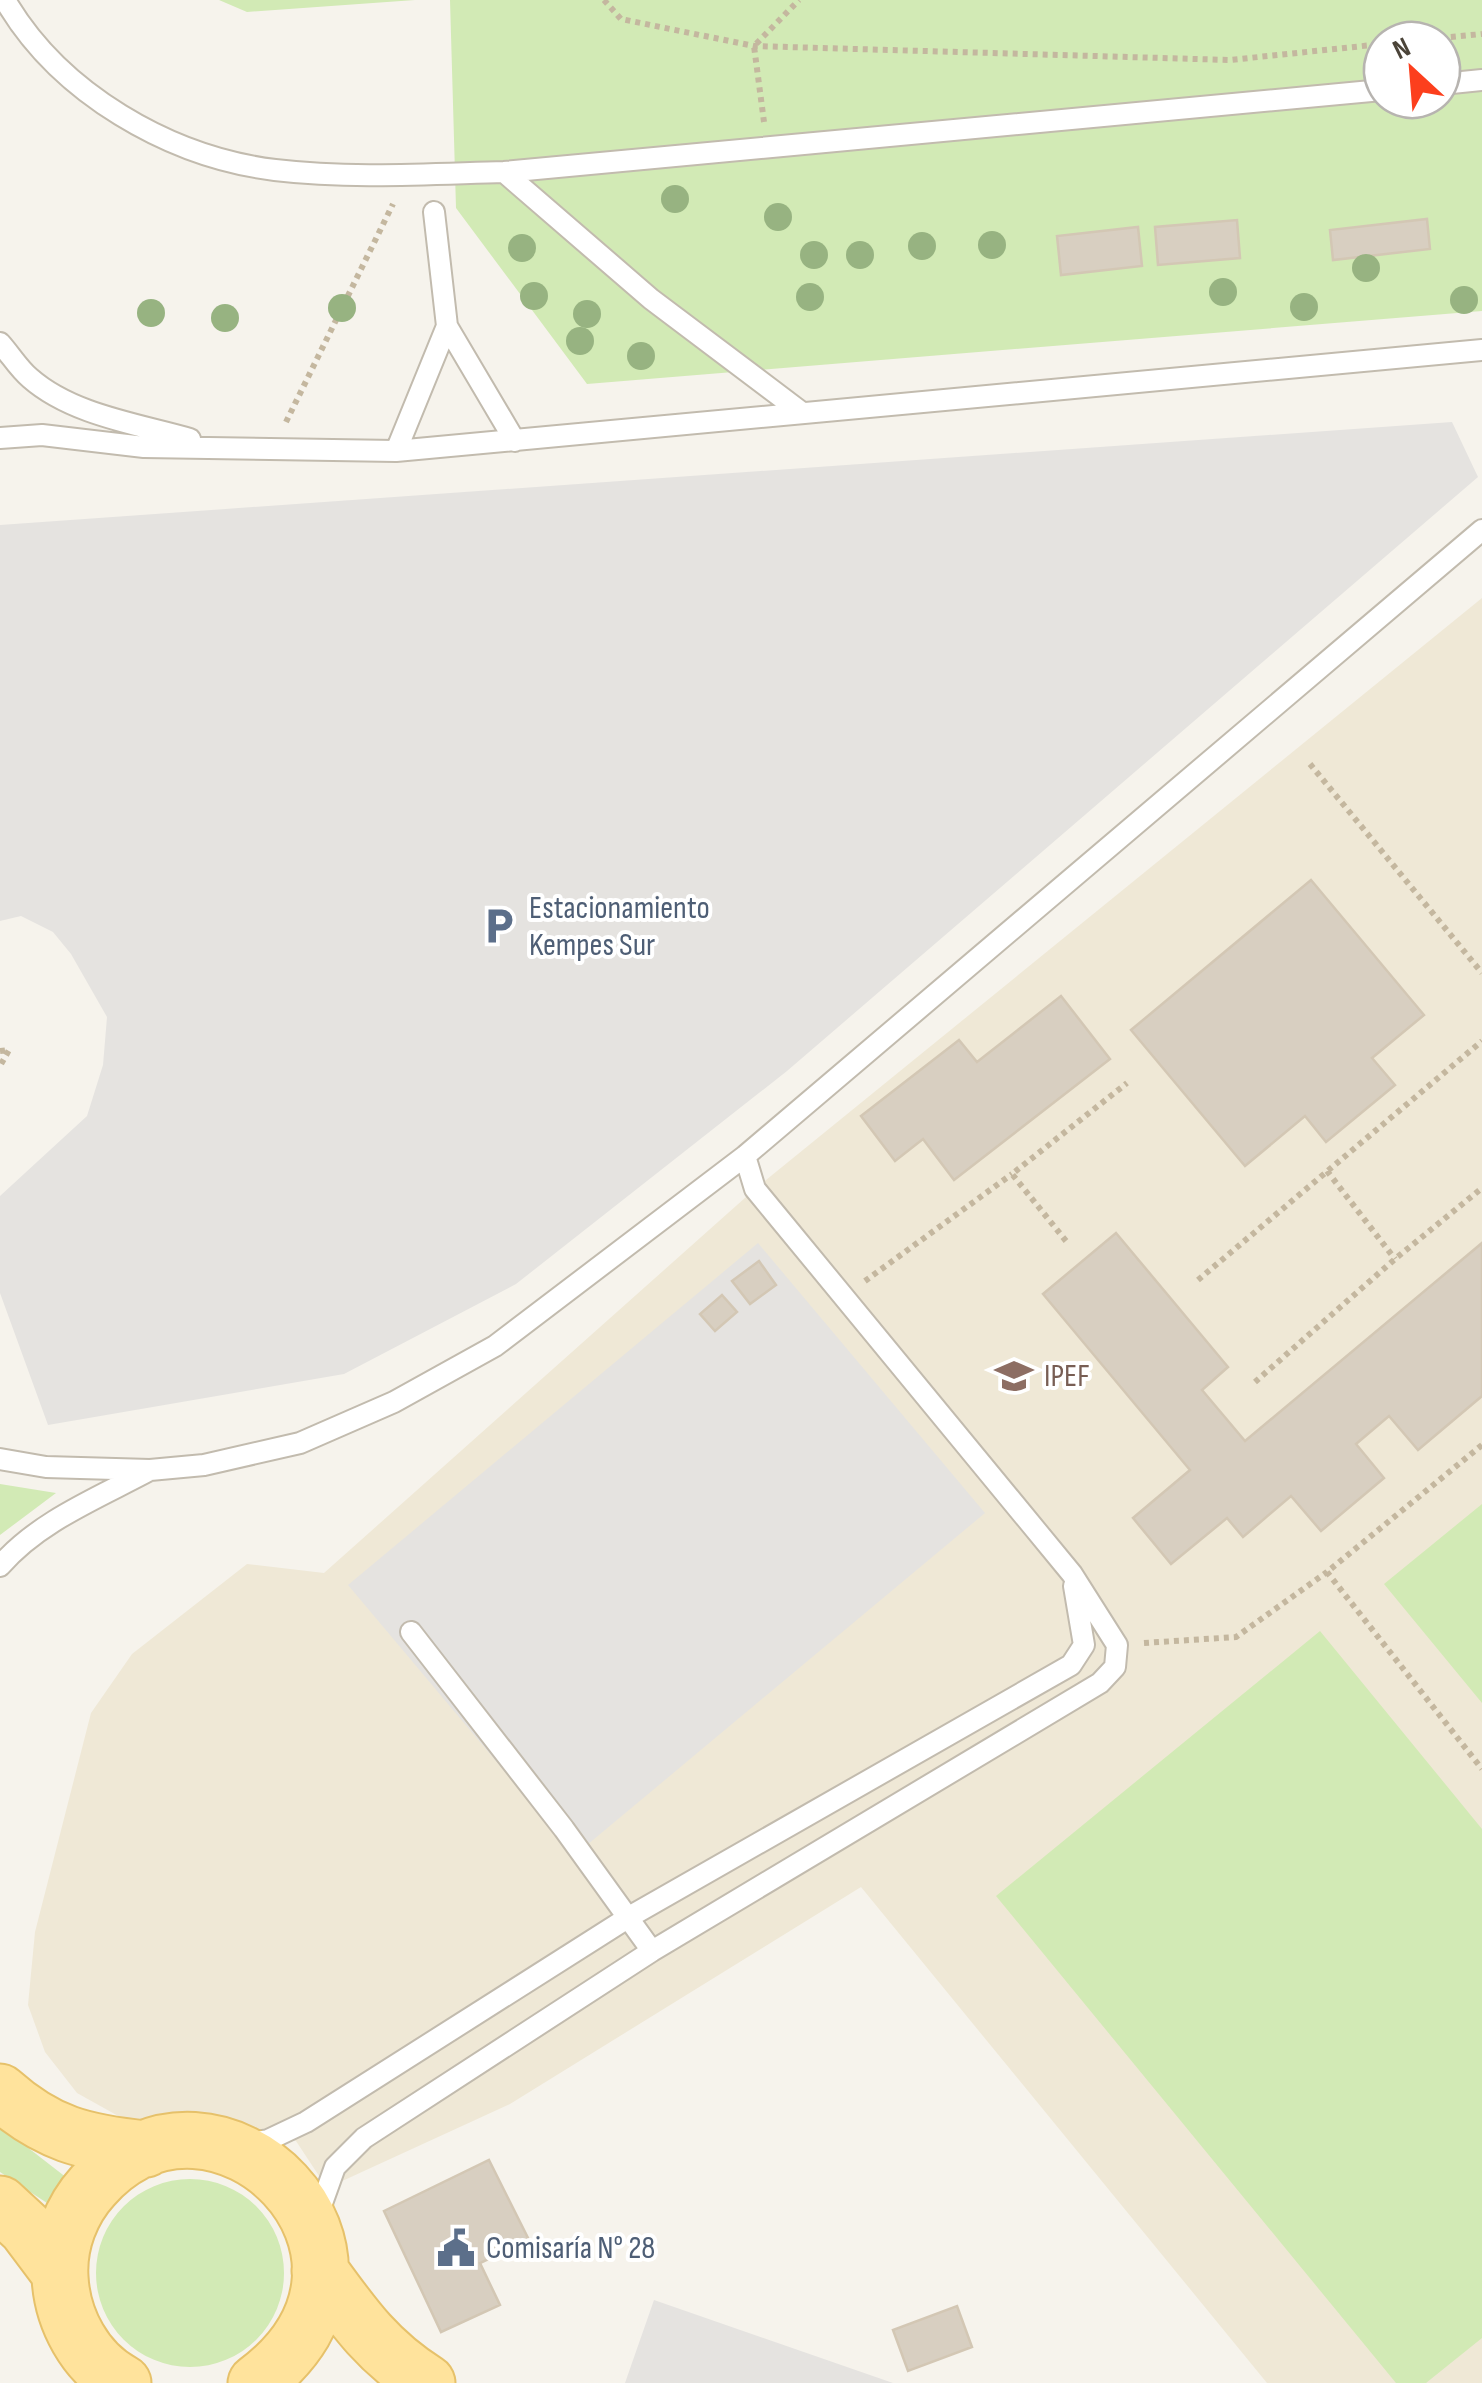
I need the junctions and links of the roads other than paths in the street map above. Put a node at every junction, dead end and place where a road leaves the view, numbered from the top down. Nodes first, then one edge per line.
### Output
1 (5, 0) edge
2 (1362, 92) edge
3 (504, 172) junction
4 (434, 212) dead end
5 (447, 326) junction
6 (0, 343) edge
7 (1482, 350) edge
8 (801, 412) junction
9 (0, 438) edge
10 (515, 441) junction
11 (216, 446) junction
12 (396, 451) junction
13 (1482, 530) edge
14 (745, 1156) junction
15 (0, 1458) edge
16 (150, 1470) junction
17 (0, 1566) edge
18 (1072, 1574) junction
19 (411, 1632) dead end
20 (629, 1918) junction
21 (652, 1950) junction
22 (0, 2092) edge
23 (225, 2147) junction
24 (146, 2149) junction
25 (0, 2204) edge
26 (316, 2250) junction
27 (59, 2272) junction
28 (123, 2383) edge
29 (256, 2383) edge
30 (428, 2383) edge

1 - 3 lane
2 - 3 lane
3 - 8 lane
4 - 5 lane
5 - 10 lane
5 - 12 lane
6 - 11 lane
7 - 8 lane
8 - 10 lane
9 - 11 lane
10 - 12 lane
11 - 12 lane
13 - 14 lane
14 - 16 lane
14 - 18 lane
15 - 16 lane
16 - 17 lane
18 - 20 lane
18 - 21 lane
19 - 20 lane
20 - 21 lane
20 - 23 lane
21 - 26 lane
22 - 24 main road
23 - 24 main road
23 - 26 main road
24 - 27 main road
25 - 27 main road
26 - 29 main road
26 - 30 main road
27 - 28 main road

